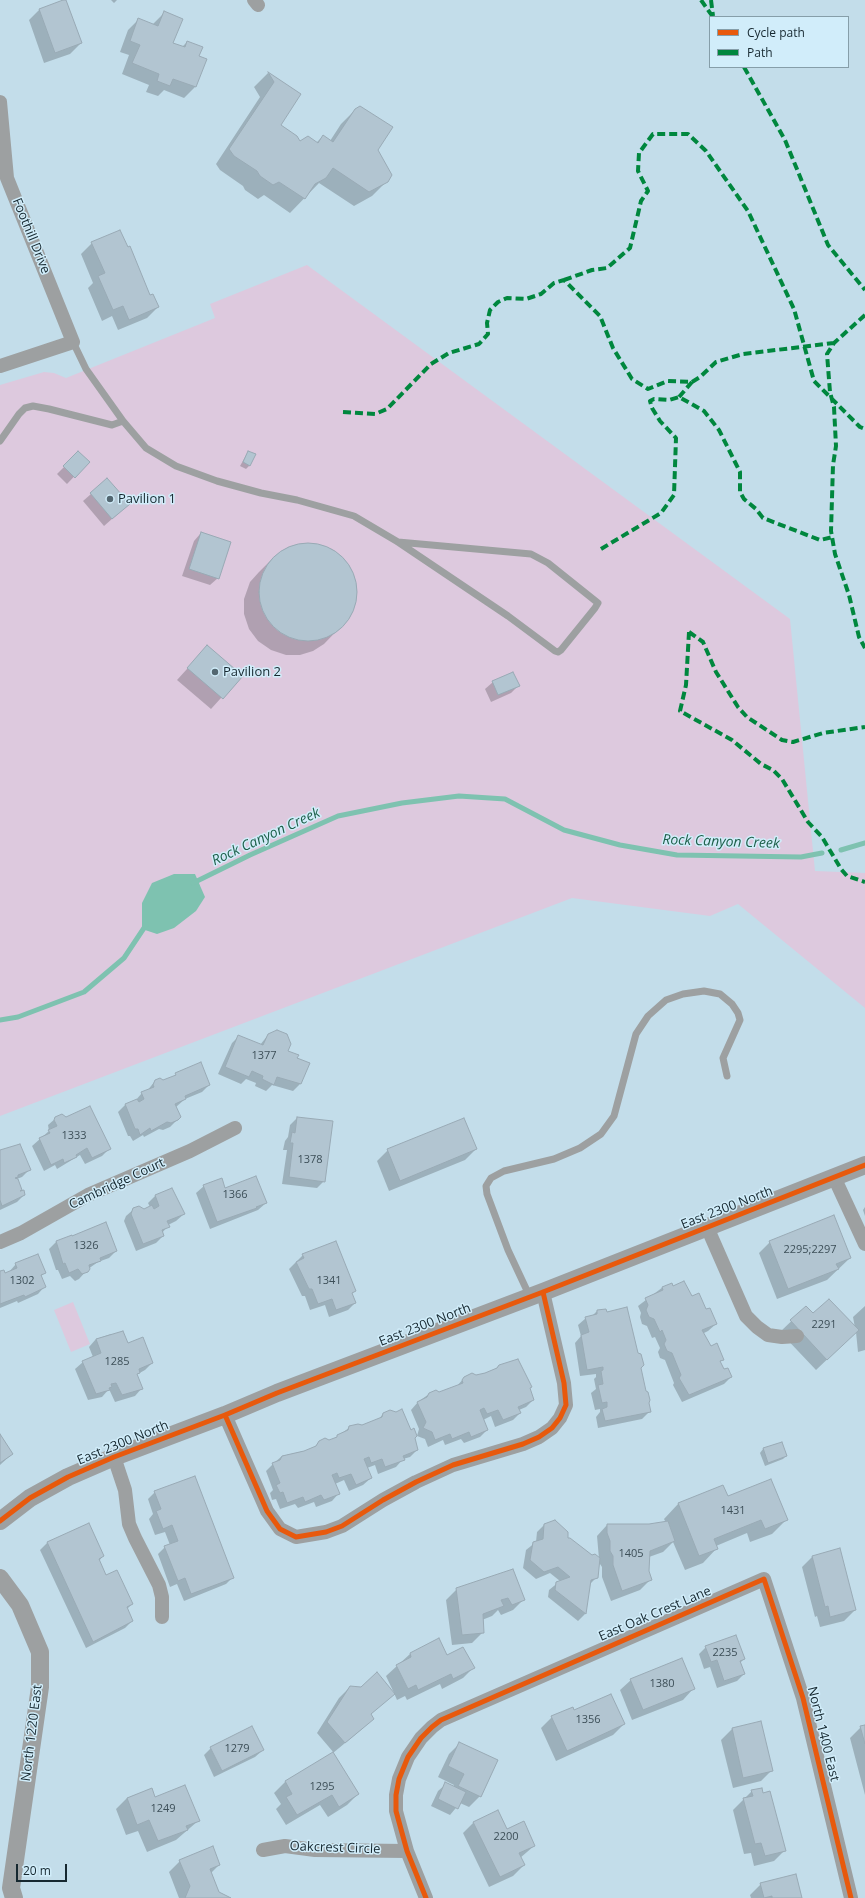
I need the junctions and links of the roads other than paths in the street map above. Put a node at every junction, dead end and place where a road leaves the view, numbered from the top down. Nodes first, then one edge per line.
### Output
1 (0, 102) edge
2 (73, 342) junction
3 (0, 366) edge
4 (123, 421) junction
5 (0, 441) edge
6 (398, 542) junction
7 (727, 1076) dead end
8 (235, 1128) dead end
9 (865, 1165) edge
10 (834, 1177) junction
11 (707, 1227) junction
12 (0, 1242) edge
13 (865, 1244) edge
14 (536, 1295) junction
15 (797, 1336) dead end
16 (225, 1415) junction
17 (114, 1458) junction
18 (0, 1520) edge
19 (0, 1578) edge
20 (764, 1579) joint
21 (162, 1617) dead end
22 (263, 1850) dead end
23 (407, 1850) junction
24 (12, 1895) edge
25 (426, 1898) edge
26 (851, 1898) edge

1 - 2 street, Foothill Drive
2 - 3 street
2 - 4 lane
4 - 5 lane
4 - 6 lane
6 - 6 lane
7 - 14 lane
8 - 12 street, Cambridge Court
9 - 10 street, East 2300 North
10 - 11 street, East 2300 North
10 - 13 street
11 - 14 street, East 2300 North
11 - 15 street
14 - 16 street, East 2300 North
14 - 16 street
16 - 17 street, East 2300 North
17 - 18 street, East 2300 North
17 - 21 street
19 - 24 street, North 1220 East
20 - 23 street, East Oak Crest Lane
20 - 26 street, North 1400 East
22 - 23 street, Oakcrest Circle
23 - 25 street, East Oak Crest Lane

